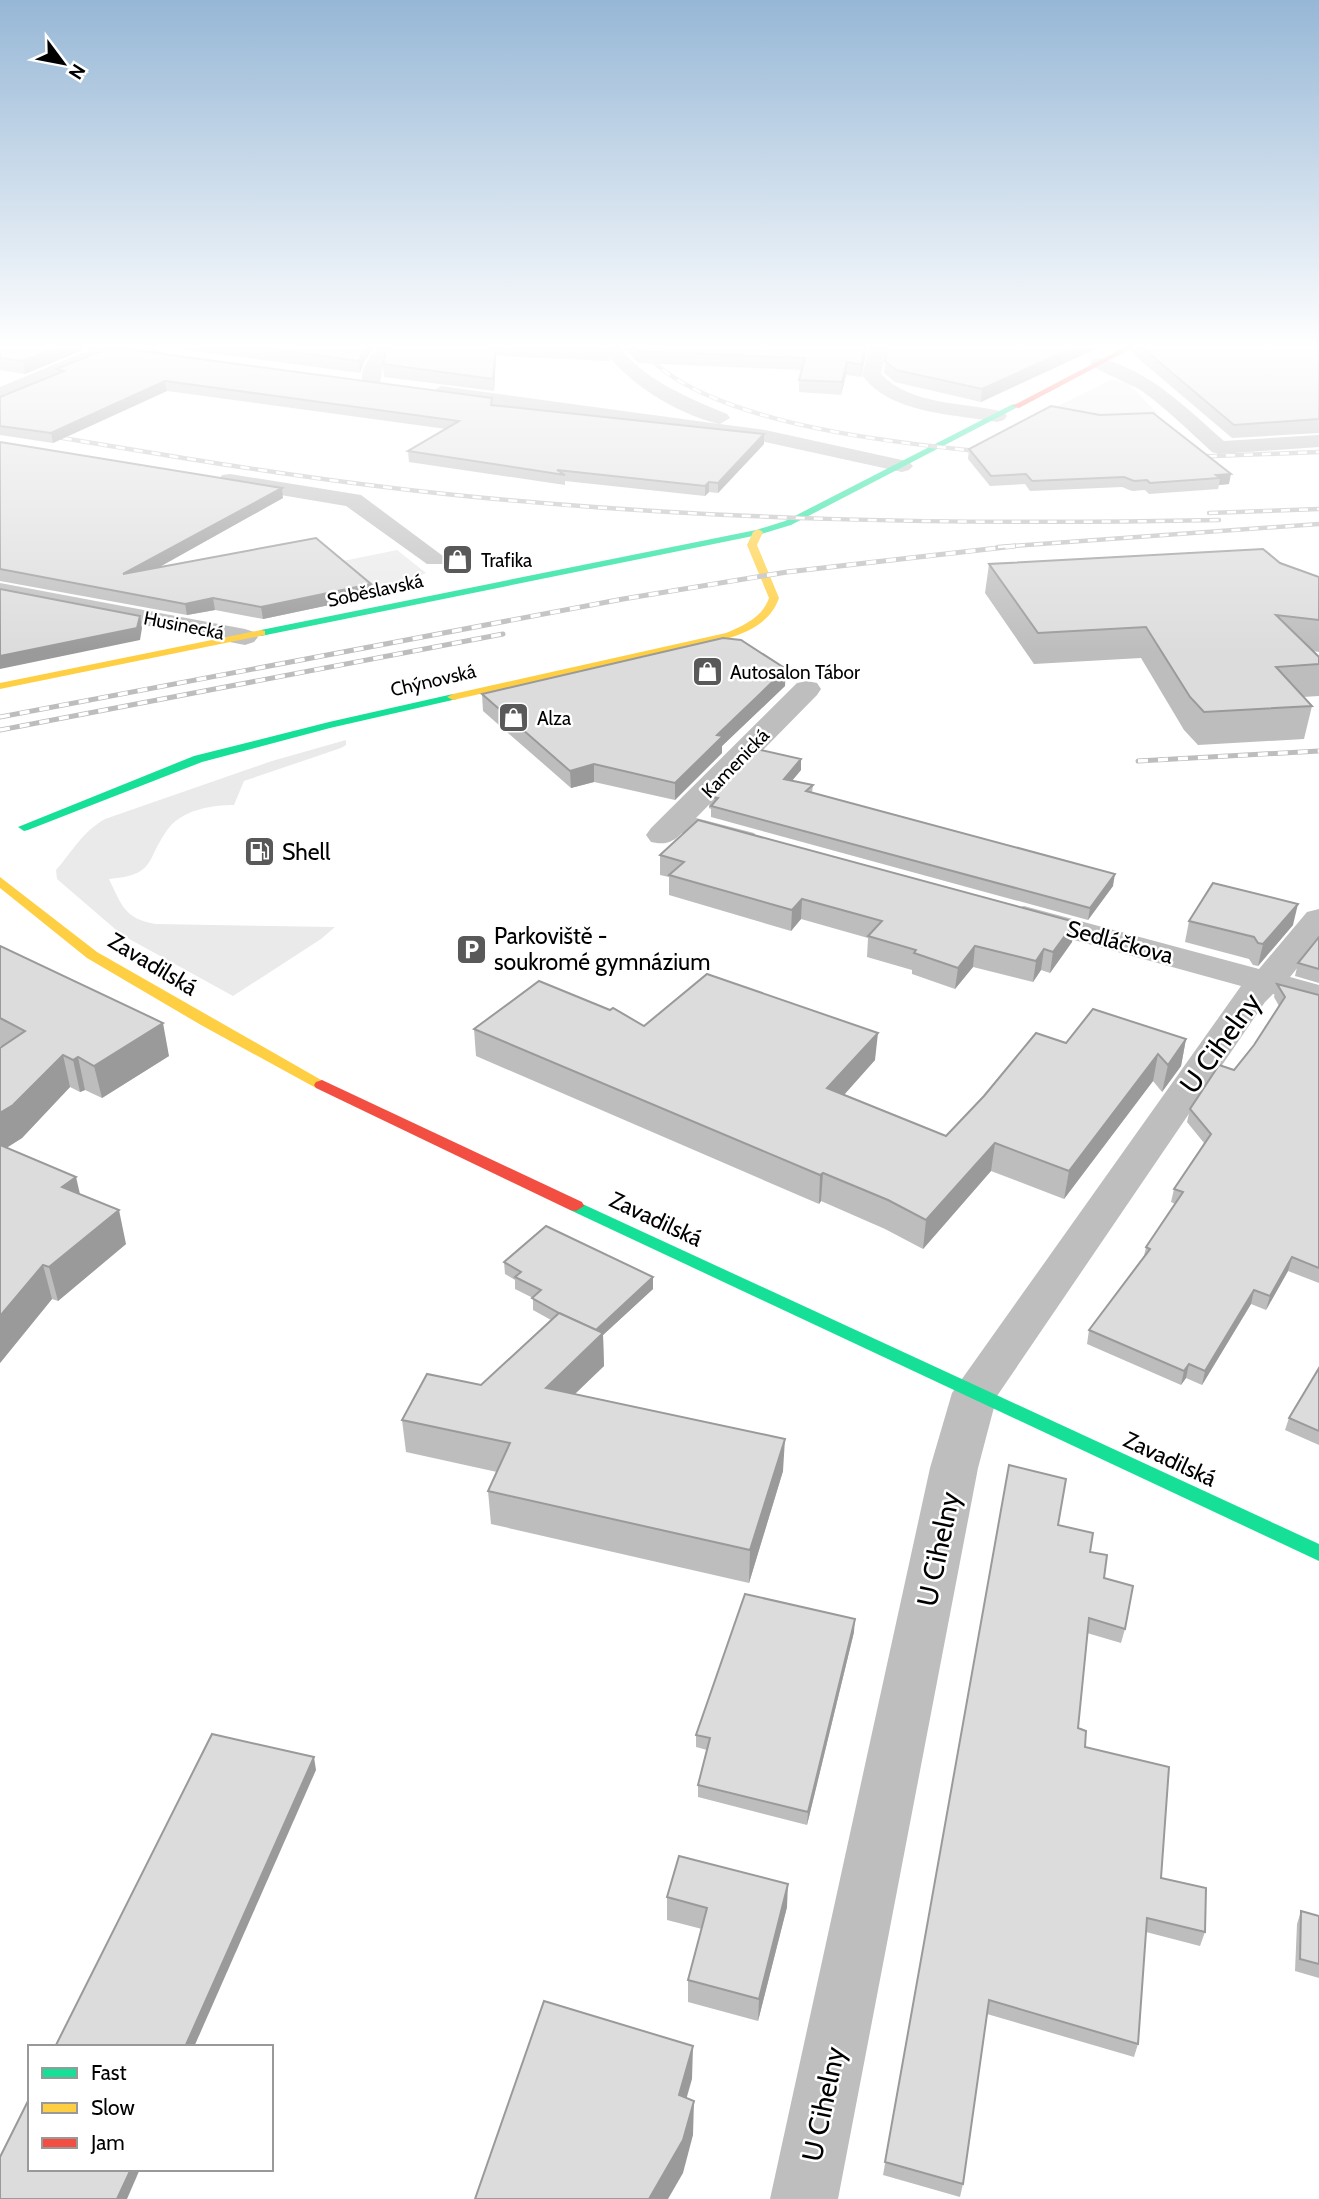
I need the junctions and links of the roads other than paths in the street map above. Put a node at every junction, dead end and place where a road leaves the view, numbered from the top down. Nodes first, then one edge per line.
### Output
1 (818, 448) edge
2 (937, 448) edge
3 (902, 466) junction
4 (203, 475) edge
5 (758, 532) junction
6 (435, 559) dead end
7 (0, 590) edge
8 (245, 637) junction
9 (0, 686) edge
10 (807, 689) dead end
11 (30, 845) dead end
12 (771, 847) edge
13 (0, 881) edge
14 (998, 909) edge
15 (1319, 919) edge
16 (1265, 982) junction
17 (1319, 996) edge
18 (975, 1393) junction
19 (1319, 1553) edge
20 (804, 2199) edge

1 - 3 street
2 - 3 main road, Soběslavská
3 - 5 main road, Soběslavská
4 - 6 street
5 - 8 main road, Soběslavská
5 - 11 main road, Chýnovská
7 - 8 street, Husinecká
8 - 9 main road, Soběslavská
10 - 12 street, Kamenická
13 - 18 main road, Zavadilská
14 - 16 street, Sedláčkova
15 - 16 street, U Cihelny
16 - 17 street, Sedláčkova
16 - 18 street, U Cihelny
18 - 19 main road, Zavadilská
18 - 20 street, U Cihelny

